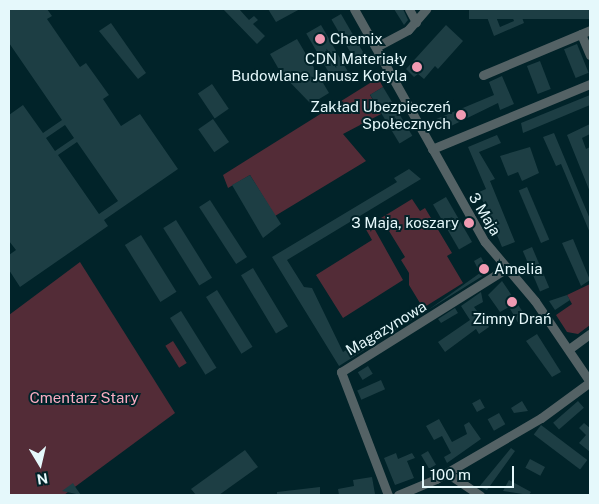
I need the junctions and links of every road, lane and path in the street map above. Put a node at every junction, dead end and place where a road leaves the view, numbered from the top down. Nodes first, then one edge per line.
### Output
1 (354, 9) edge
2 (409, 9) edge
3 (426, 9) edge
4 (416, 22) junction
5 (590, 30) edge
6 (581, 34) junction
7 (376, 47) junction
8 (590, 55) edge
9 (484, 75) dead end
10 (590, 84) edge
11 (432, 149) junction
12 (507, 268) junction
13 (590, 334) edge
14 (569, 350) junction
15 (590, 382) edge
16 (447, 473) junction
17 (413, 492) edge
18 (388, 495) edge
19 (398, 495) edge
20 (480, 495) edge

1 - 7 street, 3 Maja
2 - 4 street
3 - 4 street
4 - 7 street
5 - 6 street
6 - 8 street
6 - 9 street
7 - 11 street, 3 Maja
10 - 11 street
11 - 12 street, 3 Maja
12 - 14 street, 3 Maja
12 - 18 street, Magazynowa
13 - 14 street
14 - 15 street, 3 Maja
15 - 16 street
16 - 17 street
16 - 20 street
17 - 19 street

